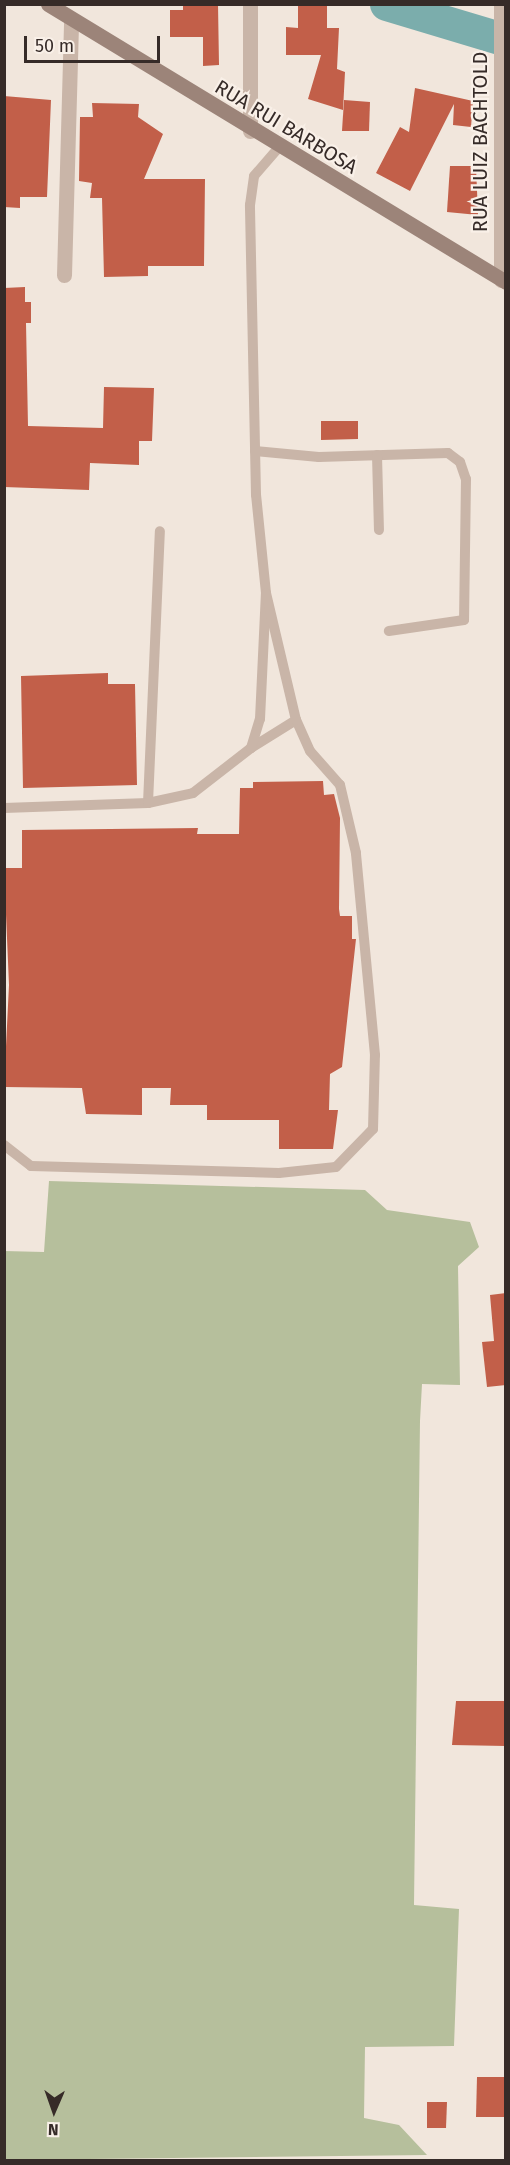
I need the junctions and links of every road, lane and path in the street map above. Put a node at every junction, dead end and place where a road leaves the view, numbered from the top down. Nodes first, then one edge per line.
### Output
1 (48, 4) edge
2 (250, 4) edge
3 (501, 4) edge
4 (70, 19) junction
5 (249, 131) junction
6 (278, 148) junction
7 (64, 275) dead end
8 (503, 281) edge
9 (255, 451) junction
10 (377, 455) junction
11 (380, 530) dead end
12 (160, 531) dead end
13 (266, 593) junction
14 (389, 631) dead end
15 (296, 720) junction
16 (251, 748) junction
17 (148, 804) junction
18 (4, 808) edge
19 (4, 1145) edge

1 - 4 main road, RUA RUI BARBOSA
2 - 5 street
3 - 8 street, RUA LUIZ BACHTOLD
4 - 5 main road, RUA RUI BARBOSA
4 - 7 street
5 - 6 main road, RUA RUI BARBOSA
6 - 8 main road, RUA RUI BARBOSA
6 - 9 lane
9 - 10 lane
9 - 13 lane
10 - 11 lane
10 - 14 lane
12 - 17 lane
13 - 15 lane
13 - 16 lane
15 - 16 lane
15 - 19 lane
16 - 17 lane
17 - 18 lane

